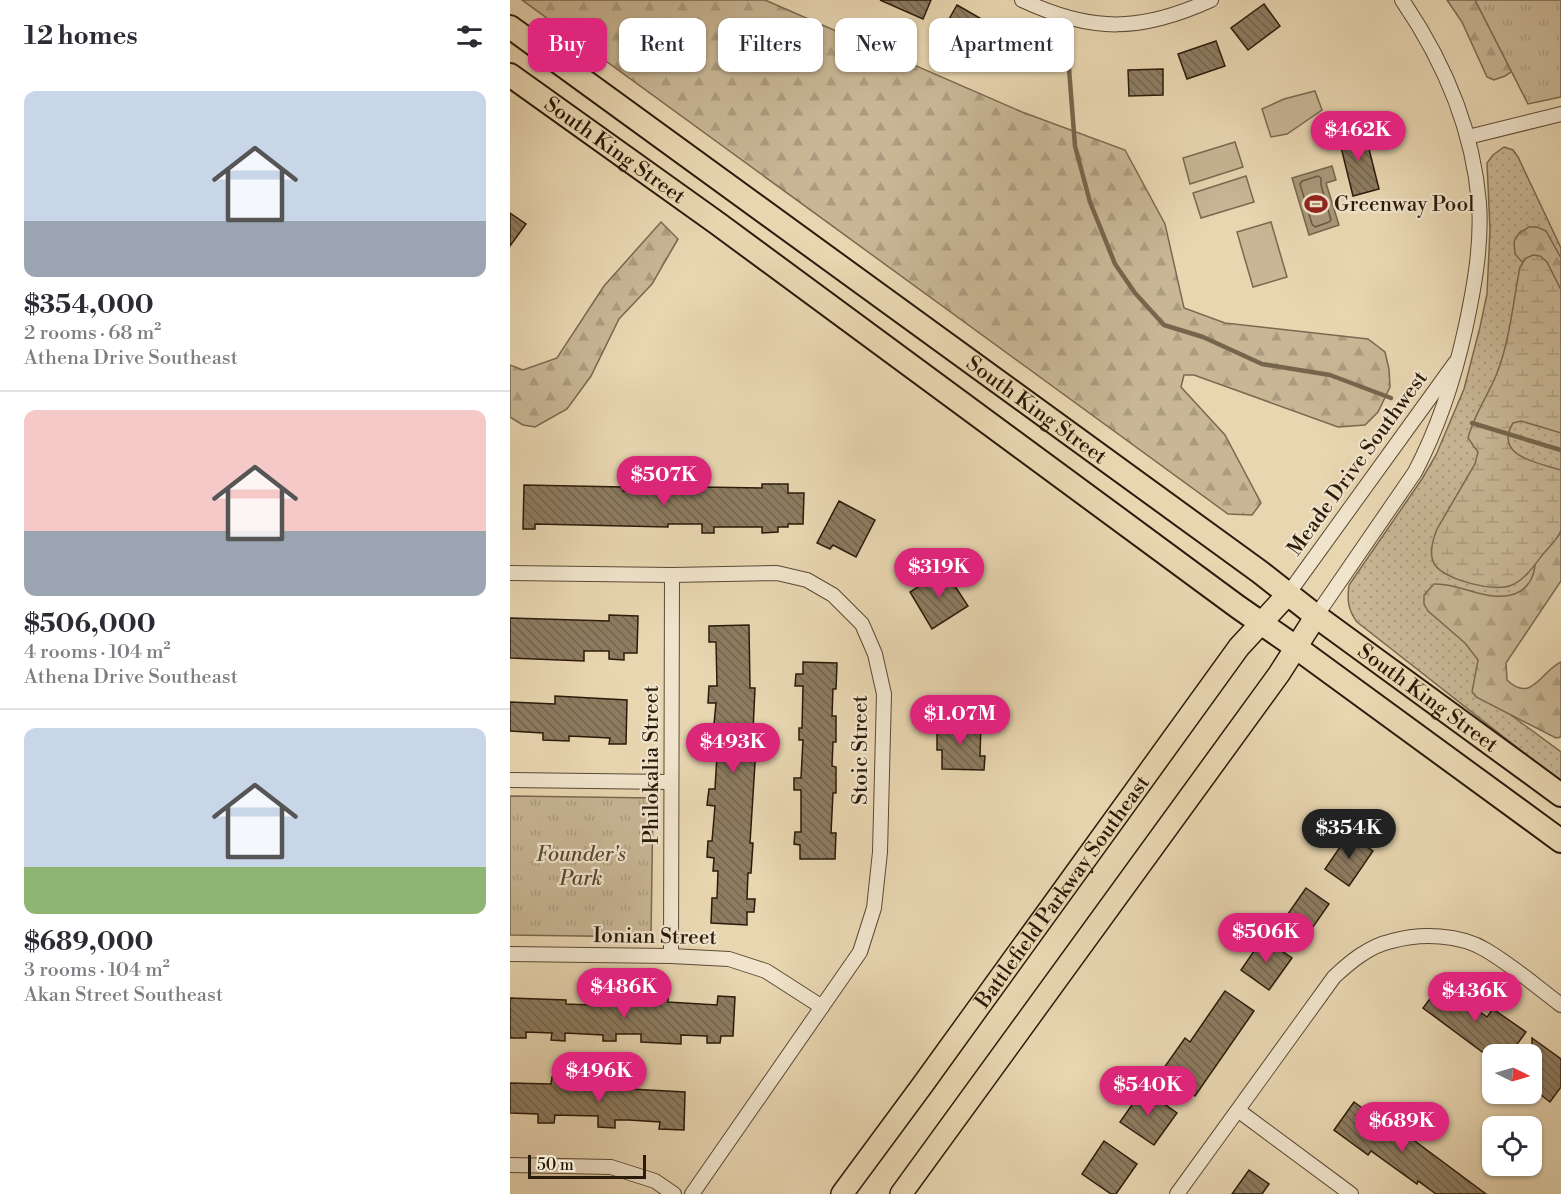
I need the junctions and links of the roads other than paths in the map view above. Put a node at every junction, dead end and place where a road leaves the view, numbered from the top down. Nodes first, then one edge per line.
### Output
1 (1022, 0) edge
2 (1211, 0) edge
3 (1402, 0) edge
4 (510, 27) edge
5 (510, 75) edge
6 (1561, 114) edge
7 (1468, 137) junction
8 (1460, 356) junction
9 (510, 573) edge
10 (672, 575) junction
11 (1288, 594) junction
12 (1316, 616) junction
13 (1263, 623) junction
14 (1297, 648) junction
15 (510, 780) edge
16 (671, 782) junction
17 (1561, 795) edge
18 (1561, 842) edge
19 (510, 954) edge
20 (671, 956) junction
21 (1561, 1005) edge
22 (822, 1007) junction
23 (1239, 1111) junction
24 (510, 1165) edge
25 (674, 1194) edge
26 (692, 1194) edge
27 (842, 1194) edge
28 (901, 1194) edge
29 (1177, 1194) edge
30 (1351, 1194) edge

1 - 2 street
3 - 7 street, Meade Drive Southwest
4 - 11 highway, South King Street
5 - 13 highway, South King Street
6 - 7 street
7 - 8 street, Meade Drive Southwest
8 - 11 street, Meade Drive Southwest
8 - 12 street, Meade Drive Southwest
9 - 10 street, Stoic Street
10 - 16 street, Philokalia Street
10 - 22 street, Stoic Street
11 - 12 highway, South King Street
11 - 13 main road, Battlefield Parkway Southeast
12 - 14 main road
12 - 17 highway, South King Street
13 - 14 highway, South King Street
13 - 27 main road, Battlefield Parkway Southeast
14 - 18 highway, South King Street
14 - 28 main road
15 - 16 street
16 - 20 street, Philokalia Street
19 - 20 street, Ionian Street
20 - 22 street, Ionian Street
21 - 23 street
22 - 26 street, Stoic Street
23 - 29 street
23 - 30 street
24 - 25 street

